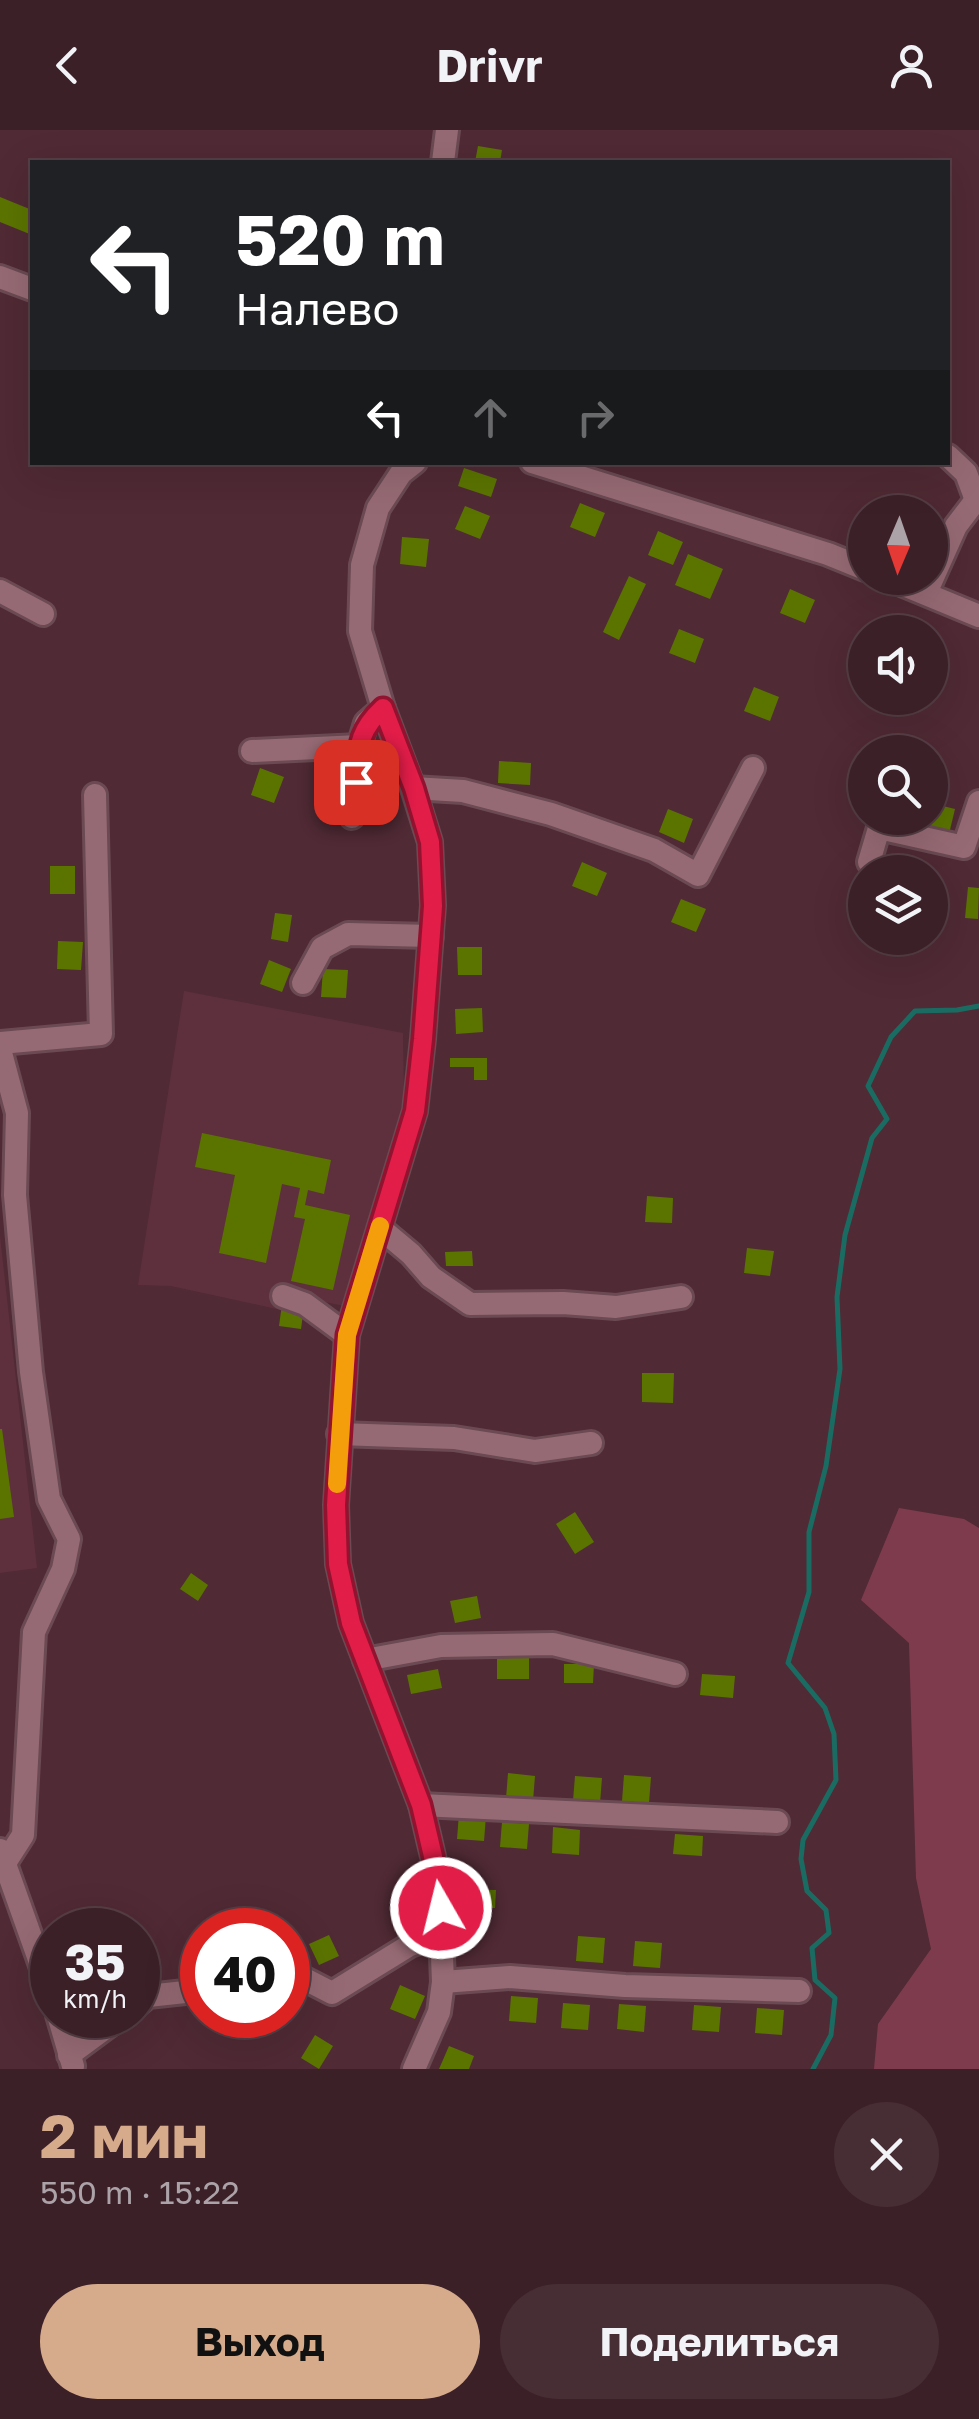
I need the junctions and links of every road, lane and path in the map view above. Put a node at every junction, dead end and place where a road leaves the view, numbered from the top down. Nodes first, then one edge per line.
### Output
1 (447, 130) edge
2 (443, 160) edge
3 (0, 277) edge
4 (30, 288) edge
5 (950, 458) edge
6 (411, 465) edge
7 (542, 465) edge
8 (978, 498) edge
9 (948, 544) edge
10 (848, 562) edge
11 (0, 591) edge
12 (931, 595) edge
13 (43, 614) dead end
14 (979, 616) edge
15 (383, 708) junction
16 (360, 746) junction
17 (252, 751) dead end
18 (753, 768) dead end
19 (414, 788) junction
20 (95, 796) dead end
21 (979, 802) edge
22 (352, 817) dead end
23 (871, 855) edge
24 (431, 936) junction
25 (303, 983) dead end
26 (0, 1046) edge
27 (380, 1228) junction
28 (283, 1296) dead end
29 (681, 1296) dead end
30 (347, 1335) junction
31 (339, 1434) junction
32 (591, 1443) dead end
33 (365, 1660) junction
34 (675, 1674) dead end
35 (421, 1805) junction
36 (777, 1822) dead end
37 (2, 1857) edge
38 (442, 1934) junction
39 (30, 1935) edge
40 (310, 1982) edge
41 (442, 1982) junction
42 (799, 1992) dead end
43 (65, 2038) edge
44 (98, 2038) edge
45 (72, 2062) edge
46 (414, 2069) edge

1 - 2 street
3 - 4 street
5 - 8 street
6 - 15 street
7 - 10 street
8 - 9 street
11 - 13 street
12 - 14 street
15 - 16 street
15 - 19 street
16 - 17 street
16 - 22 street
18 - 19 street
19 - 24 street
20 - 26 street
21 - 23 street
24 - 25 street
24 - 27 street
26 - 37 street
27 - 29 street
27 - 30 street
28 - 30 street
30 - 31 street
31 - 32 street
31 - 33 street
33 - 34 street
33 - 35 street
35 - 36 street
35 - 38 street
37 - 39 street
38 - 40 street
38 - 41 street
41 - 42 street
41 - 46 street
43 - 45 street
44 - 45 street

